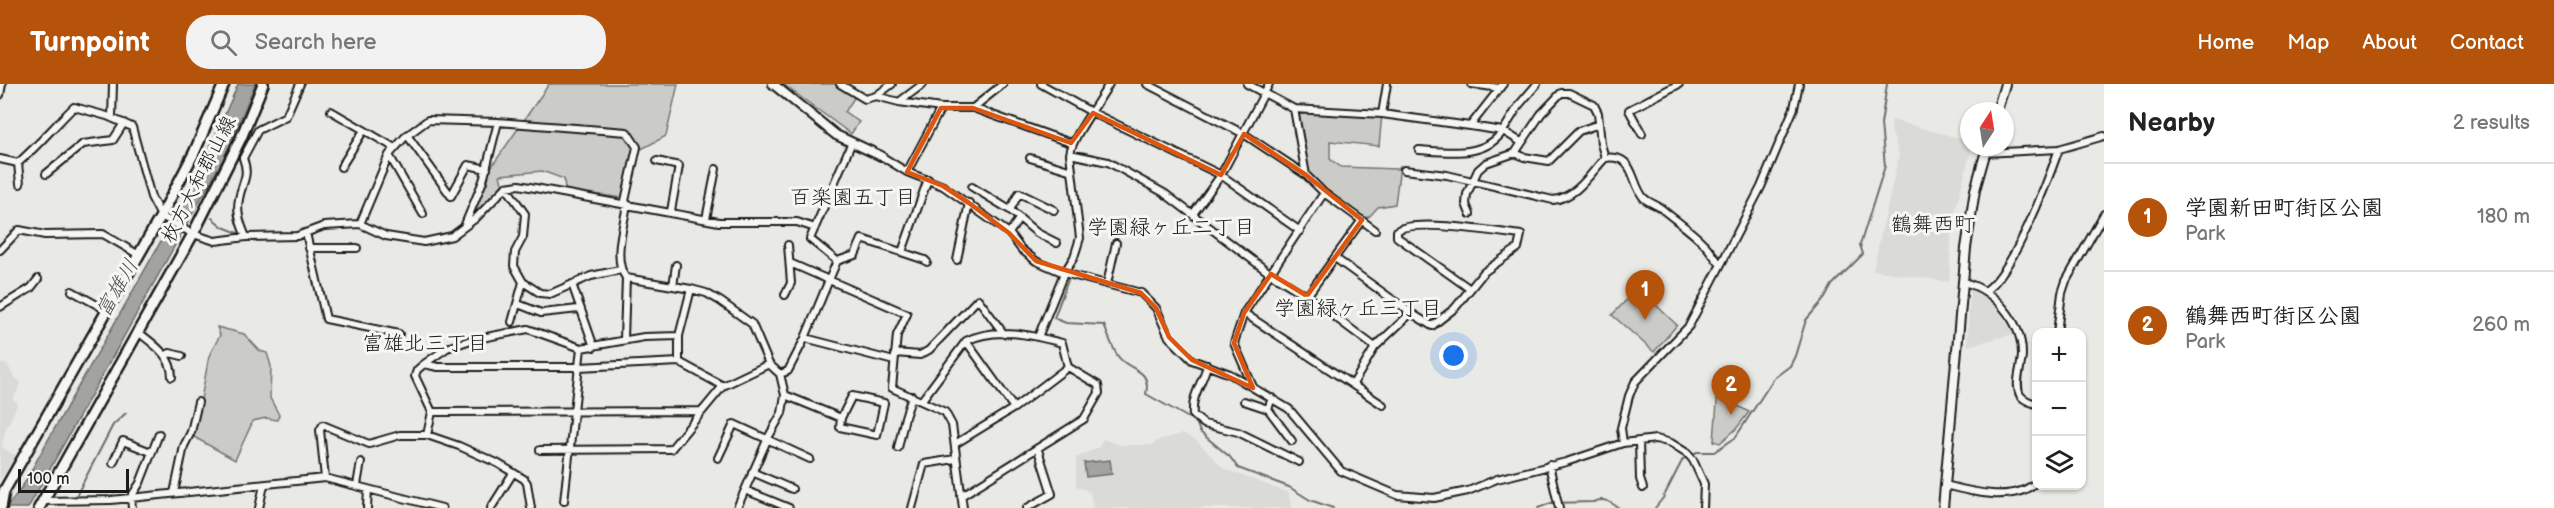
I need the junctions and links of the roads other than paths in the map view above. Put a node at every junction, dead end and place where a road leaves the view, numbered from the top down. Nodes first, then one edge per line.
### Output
1 (2, 84) edge
2 (113, 84) edge
3 (224, 84) edge
4 (263, 84) edge
5 (300, 84) edge
6 (773, 84) edge
7 (788, 84) edge
8 (840, 84) edge
9 (892, 84) edge
10 (923, 84) edge
11 (1003, 84) edge
12 (1041, 84) edge
13 (1109, 84) edge
14 (1147, 84) edge
15 (1247, 84) edge
16 (1269, 84) edge
17 (1387, 84) edge
18 (1471, 84) edge
19 (1537, 84) edge
20 (1679, 84) edge
21 (1799, 84) edge
22 (2005, 84) edge
23 (1502, 86) edge
24 (781, 90) junction
25 (1264, 93) junction
26 (0, 95) edge
27 (876, 96) junction
28 (899, 102) junction
29 (2000, 102) edge
30 (941, 108) junction
31 (973, 108) junction
32 (1294, 109) junction
33 (331, 111) dead end
34 (1093, 113) junction
35 (1382, 114) junction
36 (112, 118) junction
37 (498, 122) junction
38 (124, 123) junction
39 (1599, 124) junction
40 (1470, 126) junction
41 (364, 130) junction
42 (1503, 131) junction
43 (1244, 134) junction
44 (1642, 134) dead end
45 (407, 135) junction
46 (2104, 136) edge
47 (852, 142) junction
48 (1521, 142) junction
49 (1071, 143) junction
50 (395, 148) junction
51 (2059, 149) junction
52 (1419, 150) dead end
53 (2014, 150) edge
54 (1515, 153) junction
55 (1070, 154) junction
56 (389, 155) junction
57 (881, 156) joint
58 (1985, 156) edge
59 (1030, 158) dead end
60 (1605, 158) junction
61 (0, 159) edge
62 (657, 161) dead end
63 (18, 163) junction
64 (341, 167) dead end
65 (487, 169) junction
66 (716, 169) dead end
67 (1072, 171) junction
68 (1404, 171) dead end
69 (907, 172) junction
70 (46, 174) dead end
71 (1221, 175) junction
72 (1306, 175) junction
73 (928, 179) junction
74 (1471, 182) junction
75 (20, 184) dead end
76 (506, 187) junction
77 (972, 187) dead end
78 (1324, 193) junction
79 (969, 203) junction
80 (627, 204) junction
81 (1010, 210) junction
82 (1054, 210) dead end
83 (671, 211) junction
84 (423, 214) dead end
85 (1193, 214) junction
86 (1470, 214) dead end
87 (2104, 214) edge
88 (161, 216) junction
89 (706, 219) junction
90 (1019, 219) junction
91 (1362, 220) junction
92 (360, 224) junction
93 (815, 228) junction
94 (463, 229) junction
95 (1375, 230) dead end
96 (1299, 231) junction
97 (306, 233) junction
98 (1009, 233) junction
99 (193, 234) junction
100 (246, 237) junction
101 (1057, 243) dead end
102 (1116, 243) dead end
103 (788, 245) dead end
104 (309, 248) junction
105 (357, 248) dead end
106 (0, 250) edge
107 (902, 252) junction
108 (139, 255) junction
109 (1335, 258) junction
110 (957, 260) dead end
111 (837, 261) junction
112 (927, 262) dead end
113 (790, 263) junction
114 (1720, 264) junction
115 (676, 265) dead end
116 (620, 270) junction
117 (1064, 273) junction
118 (1271, 274) junction
119 (626, 278) junction
120 (38, 279) dead end
121 (829, 280) junction
122 (523, 282) junction
123 (1963, 282) junction
124 (572, 284) junction
125 (1107, 284) junction
126 (673, 286) junction
127 (691, 289) junction
128 (1470, 290) junction
129 (72, 291) dead end
130 (1985, 291) junction
131 (785, 294) dead end
132 (1307, 296) junction
133 (518, 304) junction
134 (0, 307) edge
135 (579, 309) junction
136 (108, 311) junction
137 (1244, 313) junction
138 (1411, 313) junction
139 (512, 322) dead end
140 (2058, 328) edge
141 (137, 331) junction
142 (399, 334) dead end
143 (1004, 334) junction
144 (679, 336) junction
145 (1038, 337) junction
146 (805, 338) junction
147 (624, 339) junction
148 (966, 341) junction
149 (594, 347) junction
150 (1375, 347) junction
151 (582, 348) junction
152 (895, 353) junction
153 (166, 355) junction
154 (182, 356) dead end
155 (894, 361) junction
156 (679, 362) junction
157 (424, 364) junction
158 (769, 364) junction
159 (1207, 365) junction
160 (1068, 367) junction
161 (579, 368) junction
162 (780, 374) junction
163 (172, 377) dead end
164 (1353, 384) junction
165 (723, 386) junction
166 (1253, 388) junction
167 (785, 395) junction
168 (912, 396) junction
169 (1272, 398) junction
170 (922, 400) junction
171 (1244, 401) dead end
172 (198, 402) dead end
173 (2032, 402) edge
174 (1383, 405) dead end
175 (1014, 408) junction
176 (1268, 410) junction
177 (574, 411) junction
178 (702, 411) junction
179 (432, 412) junction
180 (841, 418) junction
181 (159, 434) dead end
182 (427, 435) junction
183 (768, 438) junction
184 (1292, 441) dead end
185 (1638, 441) junction
186 (1623, 443) junction
187 (955, 444) junction
188 (898, 448) dead end
189 (540, 450) dead end
190 (1038, 450) junction
191 (569, 451) junction
192 (151, 452) junction
193 (718, 458) dead end
194 (810, 459) dead end
195 (955, 459) junction
196 (361, 462) dead end
197 (1299, 462) dead end
198 (113, 463) dead end
199 (1549, 465) junction
200 (752, 472) junction
201 (513, 473) junction
202 (325, 478) junction
203 (264, 485) junction
204 (357, 485) junction
205 (1945, 485) junction
206 (2032, 486) edge
207 (1643, 488) dead end
208 (368, 489) junction
209 (792, 489) dead end
210 (2, 490) edge
211 (744, 490) junction
212 (174, 493) junction
213 (962, 496) junction
214 (131, 497) junction
215 (111, 500) junction
216 (407, 500) junction
217 (564, 501) dead end
218 (41, 505) edge
219 (70, 505) edge
220 (1, 507) edge
221 (111, 508) edge
222 (132, 508) edge
223 (259, 508) edge
224 (368, 508) edge
225 (406, 508) edge
226 (442, 508) edge
227 (491, 508) edge
228 (531, 508) edge
229 (736, 508) edge
230 (789, 508) edge
231 (912, 508) edge
232 (963, 508) edge
233 (1027, 508) edge
234 (1559, 508) edge
235 (1702, 508) edge
236 (1943, 508) edge

1 - 26 street
2 - 36 street
3 - 88 main road, 枚方大和郡山線
4 - 99 main road, 枚方大和郡山線
5 - 100 street
6 - 24 street
7 - 24 street
8 - 27 street
9 - 27 street
10 - 28 street
11 - 31 street
12 - 34 street
13 - 34 street
14 - 43 street
15 - 25 street
16 - 25 street
17 - 35 street
18 - 23 street
19 - 42 street
20 - 44 street
21 - 114 street
22 - 29 street
23 - 40 street
24 - 47 street
25 - 32 street
25 - 43 street
27 - 28 street
28 - 30 street
30 - 31 street
30 - 69 street
31 - 49 street
32 - 35 street
32 - 72 street
33 - 41 street
34 - 49 street
34 - 71 street
35 - 40 street
36 - 38 street
36 - 63 street
37 - 45 street
37 - 65 street
37 - 80 street
38 - 70 street
38 - 88 street
39 - 48 street
39 - 54 street
39 - 60 street
40 - 42 street
41 - 50 street
41 - 64 street
42 - 48 street
42 - 52 street
43 - 71 street
43 - 72 street
45 - 50 street
45 - 65 street
46 - 51 street
47 - 57 street
47 - 93 street
48 - 54 street
49 - 55 street
50 - 56 street
51 - 53 street
51 - 130 street
54 - 74 street
55 - 67 street
55 - 85 street
56 - 84 street
56 - 92 street
57 - 69 street
58 - 123 street
59 - 67 street
60 - 74 street
60 - 114 street
61 - 63 street
62 - 83 street
63 - 75 street
65 - 94 street
66 - 89 street
67 - 117 street
68 - 74 street
69 - 73 street
71 - 85 street
71 - 96 street
72 - 78 street
73 - 79 street
73 - 107 street
74 - 86 street
76 - 80 street
76 - 94 street
76 - 122 street
77 - 81 street
78 - 91 street
78 - 96 street
79 - 98 street
79 - 110 street
80 - 83 street
80 - 116 street
81 - 82 street
81 - 90 street
83 - 89 street
85 - 118 street
87 - 140 street
88 - 99 street
88 - 108 main road, 枚方大和郡山線
89 - 93 street
90 - 98 street
90 - 101 street
91 - 95 street
91 - 109 street
92 - 94 street
92 - 97 street
93 - 111 street
96 - 118 street
97 - 100 street
97 - 104 street
98 - 117 street
99 - 100 street
99 - 141 main road, 枚方大和郡山線
102 - 125 street
103 - 113 street
104 - 105 street
104 - 142 street
106 - 108 street
107 - 111 street
107 - 112 street
108 - 136 main road, 枚方大和郡山線
109 - 132 street
109 - 138 street
111 - 121 street
113 - 121 street
113 - 131 street
114 - 186 street
115 - 126 street
116 - 119 street
116 - 124 street
117 - 125 street
117 - 145 street
118 - 132 street
118 - 137 street
119 - 126 street
119 - 147 street
120 - 134 street
121 - 146 street
121 - 152 street
122 - 124 street
122 - 133 street
123 - 130 street
123 - 205 street
124 - 135 street
125 - 159 street
126 - 127 street
127 - 144 street
127 - 158 street
128 - 128 street
128 - 138 street
129 - 136 street
130 - 173 street
132 - 150 street
133 - 135 street
133 - 139 street
135 - 149 street
136 - 210 main road, 枚方大和郡山線
137 - 164 street
137 - 166 street
138 - 150 street
141 - 153 street
141 - 218 main road, 枚方大和郡山線
143 - 145 street
143 - 148 street
143 - 152 street
144 - 147 street
144 - 156 street
145 - 160 street
146 - 155 street
146 - 162 street
147 - 149 street
148 - 170 street
148 - 175 street
149 - 151 street
150 - 164 street
151 - 157 street
151 - 161 street
152 - 155 street
153 - 154 street
153 - 163 street
155 - 168 street
156 - 161 street
156 - 165 street
157 - 161 street
157 - 179 street
158 - 162 street
158 - 165 street
159 - 166 street
159 - 197 street
160 - 175 street
160 - 190 street
161 - 177 street
162 - 167 street
164 - 174 street
165 - 178 street
166 - 169 street
167 - 180 street
167 - 183 street
168 - 170 street
168 - 188 street
169 - 176 street
169 - 199 street
170 - 187 street
171 - 176 street
172 - 212 street
175 - 187 street
176 - 184 street
177 - 178 street
177 - 179 street
177 - 191 street
178 - 191 street
179 - 182 street
180 - 180 street
181 - 192 street
182 - 201 street
182 - 202 street
183 - 193 street
183 - 194 street
183 - 200 street
185 - 186 street
185 - 207 street
185 - 235 street
186 - 199 street
187 - 195 street
189 - 191 street
190 - 213 street
190 - 233 street
191 - 217 street
192 - 198 street
192 - 214 street
195 - 213 street
195 - 231 street
196 - 204 street
199 - 234 street
200 - 209 street
200 - 211 street
201 - 227 street
201 - 228 street
202 - 203 street
202 - 204 street
203 - 212 street
203 - 223 street
204 - 208 street
205 - 206 street
205 - 236 street
208 - 216 street
208 - 224 street
210 - 220 main road, 枚方大和郡山線
211 - 229 street
211 - 230 street
212 - 214 street
213 - 232 street
214 - 215 street
214 - 222 street
215 - 219 street
215 - 221 street
216 - 225 street
216 - 226 street
218 - 219 street

